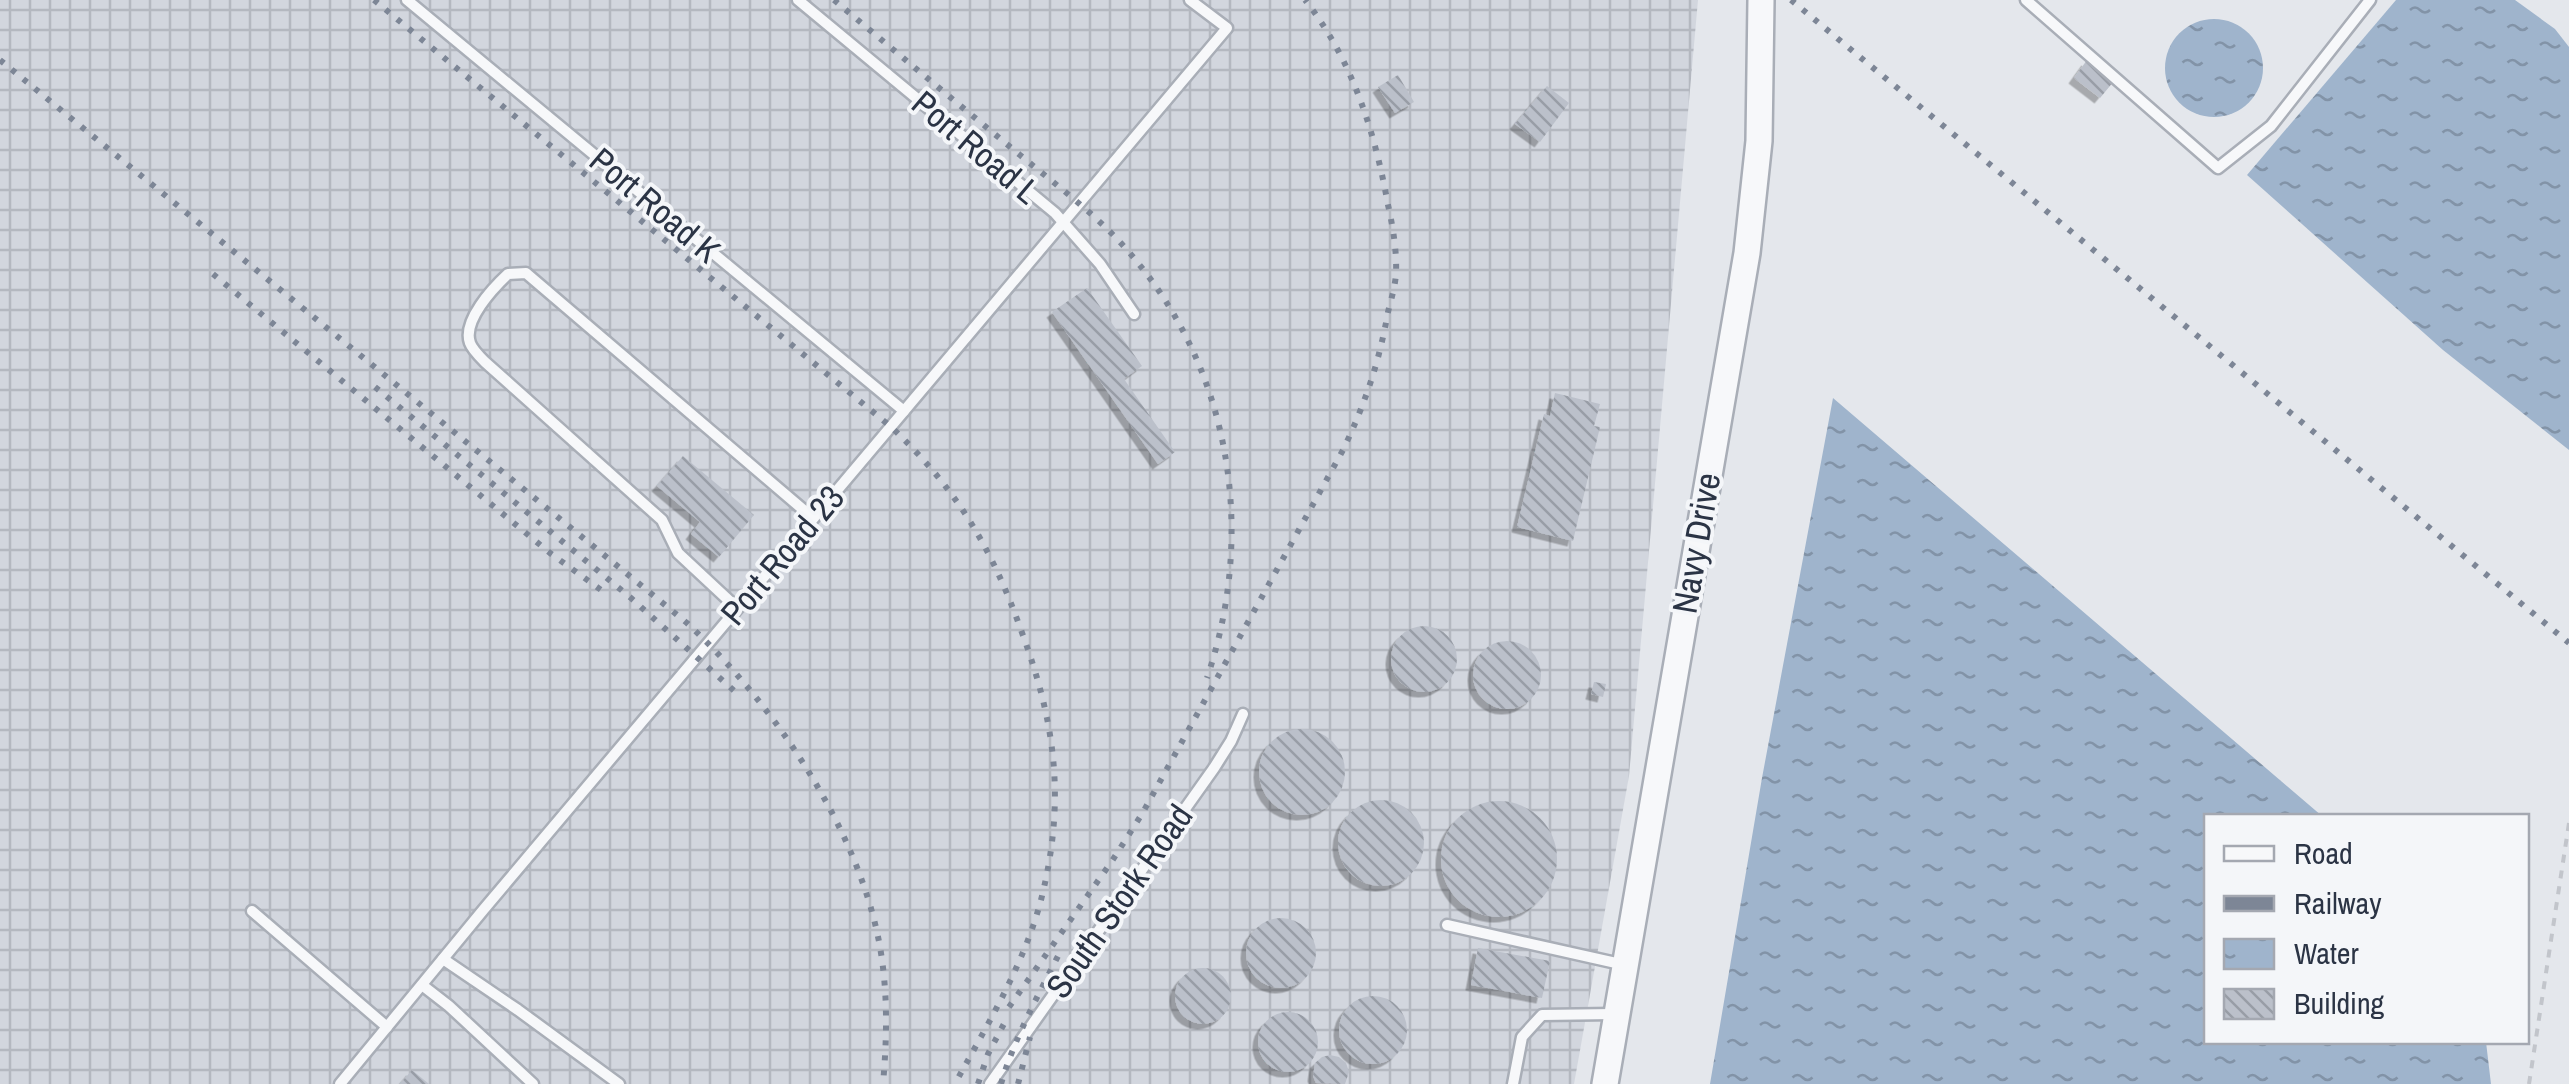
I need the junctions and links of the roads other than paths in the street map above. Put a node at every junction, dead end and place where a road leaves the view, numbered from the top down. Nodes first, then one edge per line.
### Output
1 (407, 0) edge
2 (798, 0) edge
3 (1190, 0) edge
4 (1760, 0) edge
5 (2026, 0) edge
6 (2370, 0) edge
7 (1063, 222) junction
8 (1134, 314) dead end
9 (904, 411) junction
10 (813, 518) junction
11 (737, 608) junction
12 (1243, 714) dead end
13 (252, 911) dead end
14 (1447, 925) dead end
15 (443, 958) junction
16 (1626, 965) junction
17 (422, 985) junction
18 (1618, 1014) junction
19 (387, 1027) junction
20 (340, 1084) edge
21 (534, 1084) edge
22 (618, 1084) edge
23 (990, 1084) edge
24 (1513, 1084) edge
25 (1605, 1084) edge

1 - 9 lane, Port Road K
2 - 7 lane, Port Road L
3 - 7 lane, Port Road 23
4 - 16 street, Navy Drive
5 - 6 lane
7 - 8 lane, Port Road L
7 - 9 lane, Port Road 23
9 - 10 lane, Port Road 23
10 - 11 lane, Port Road 23
10 - 11 lane
11 - 15 lane, Port Road 23
12 - 23 lane, South Stork Road
13 - 19 lane
14 - 16 lane
15 - 17 lane, Port Road 23
15 - 22 lane
16 - 18 street, Navy Drive
17 - 19 lane, Port Road 23
17 - 21 lane
18 - 24 lane
18 - 25 street, Navy Drive
19 - 20 lane, Port Road 23

